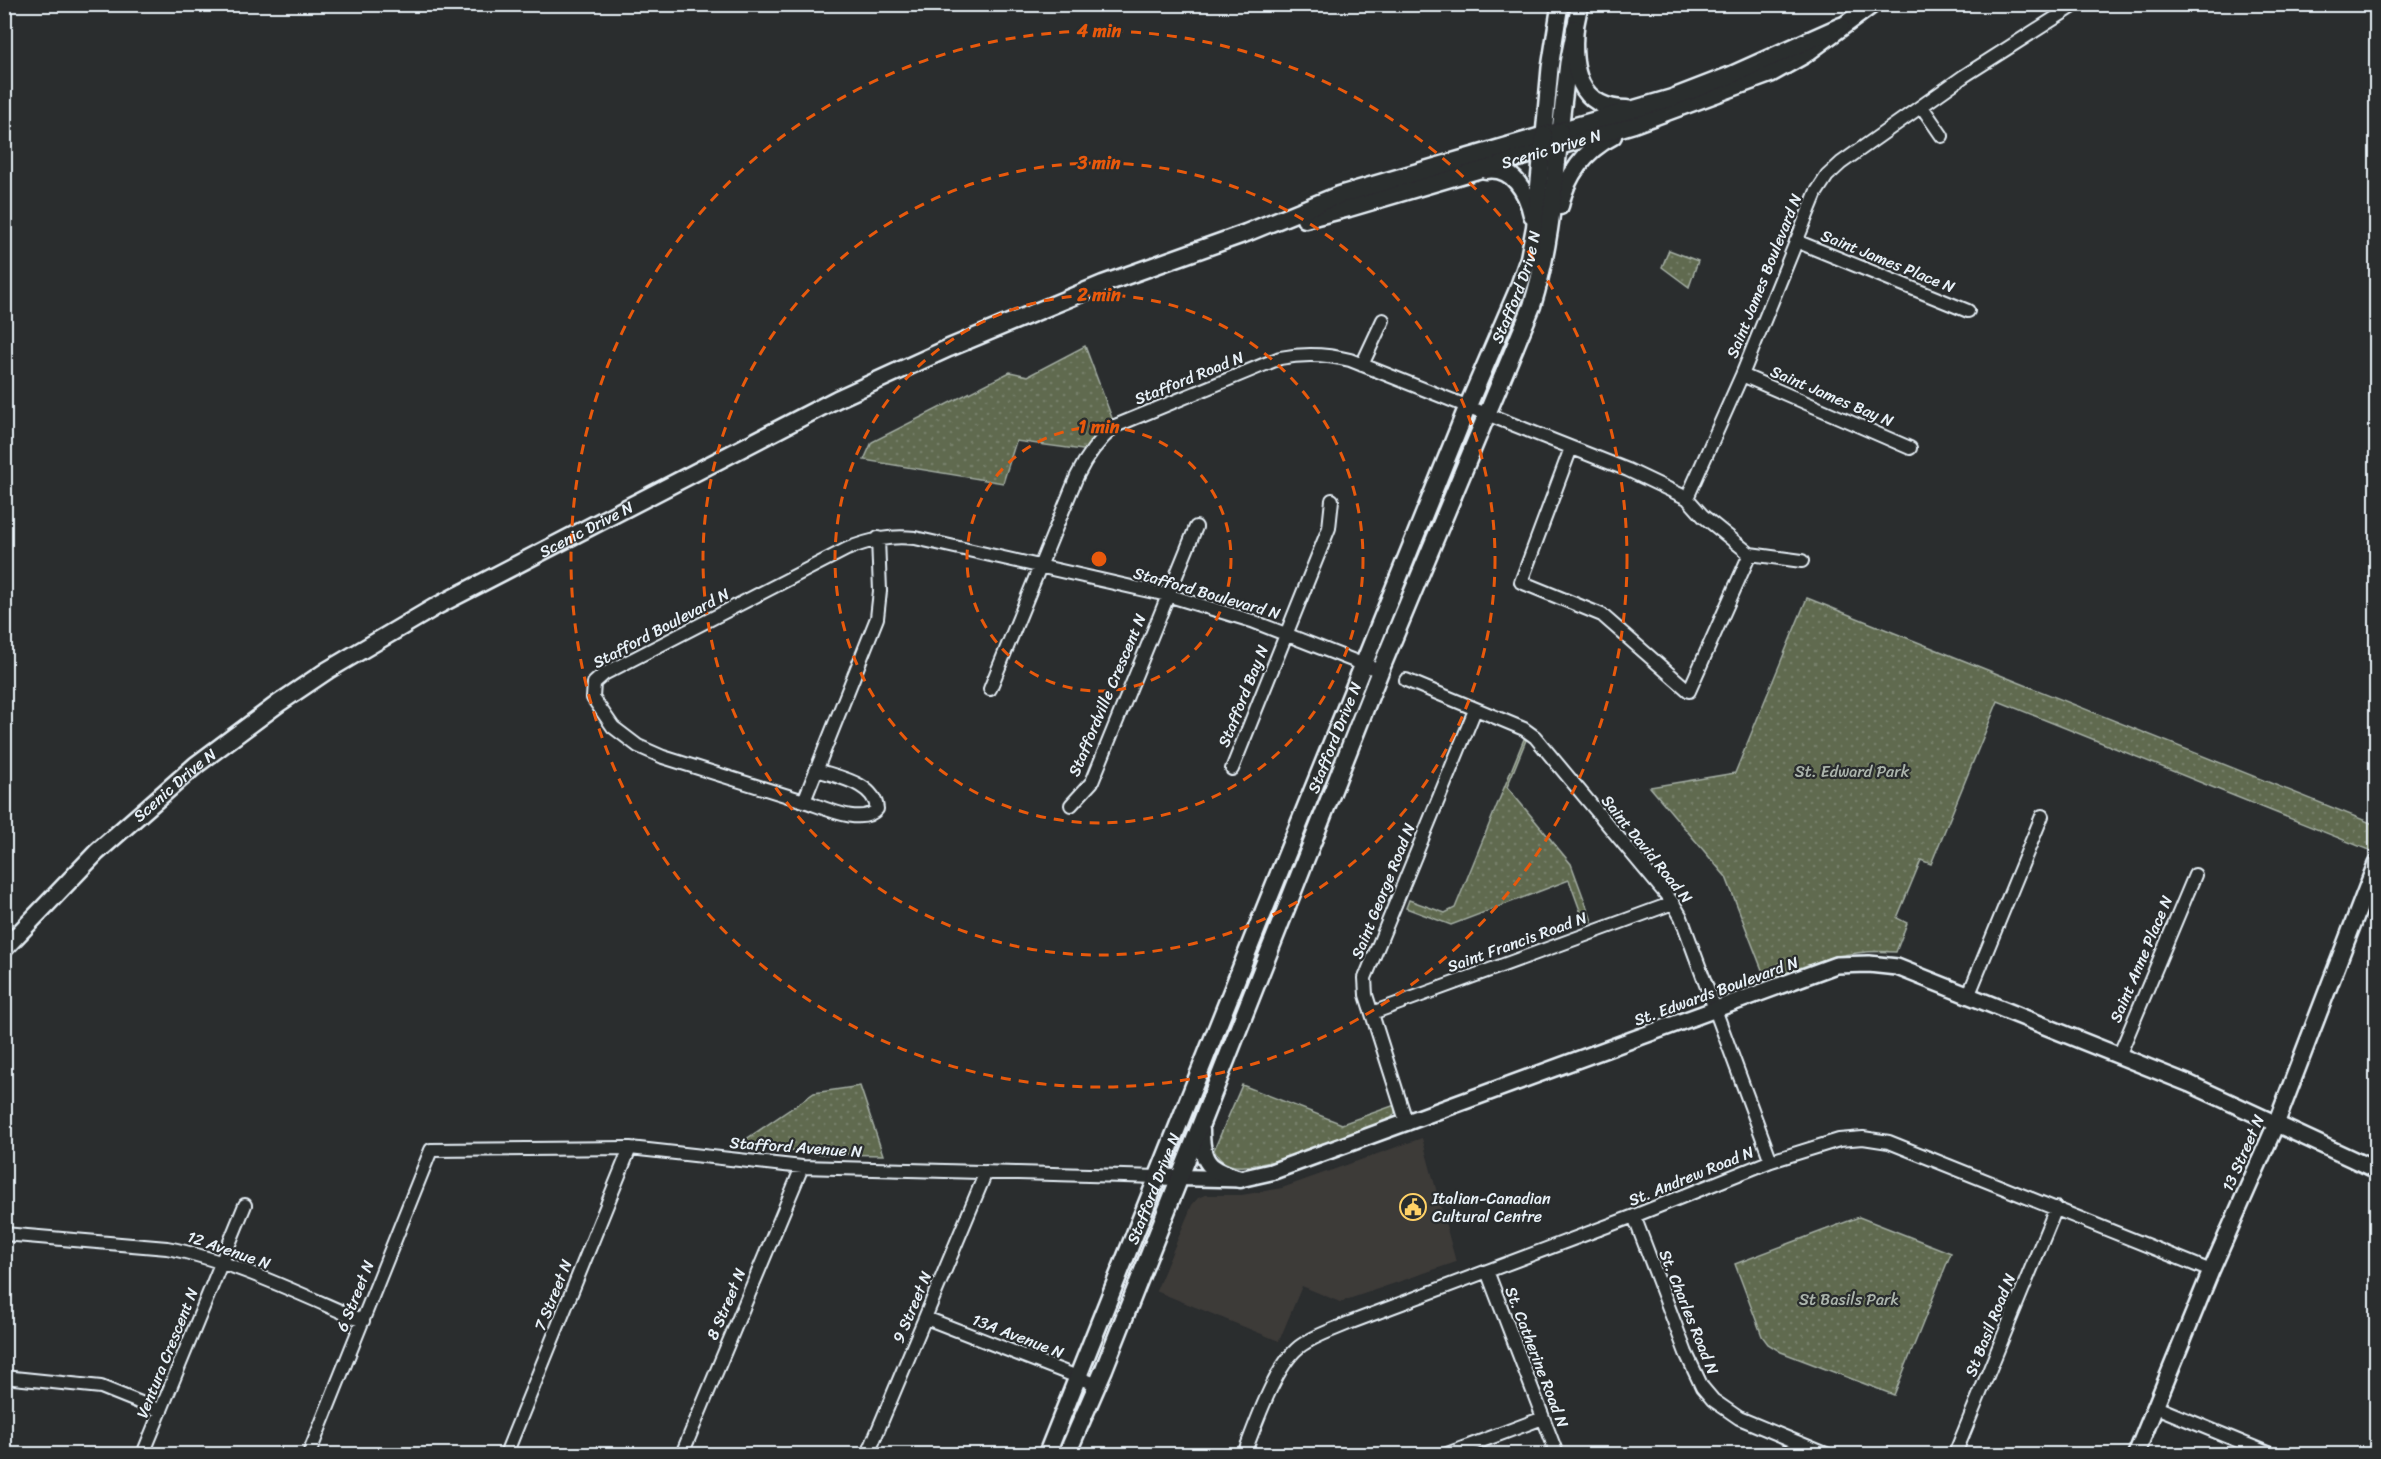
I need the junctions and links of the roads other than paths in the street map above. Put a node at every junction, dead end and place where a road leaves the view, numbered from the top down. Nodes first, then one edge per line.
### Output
1 (1560, 4) edge
2 (1580, 4) edge
3 (1873, 4) edge
4 (2077, 4) edge
5 (1575, 28) junction
6 (1922, 107) junction
7 (1635, 117) junction
8 (1942, 136) dead end
9 (1552, 141) junction
10 (1470, 172) junction
11 (1542, 231) junction
12 (1246, 233) junction
13 (1796, 241) junction
14 (1968, 311) dead end
15 (1383, 320) dead end
16 (1362, 365) junction
17 (1742, 375) junction
18 (1467, 408) junction
19 (1486, 413) junction
20 (1571, 448) junction
21 (1910, 448) dead end
22 (1687, 498) junction
23 (1332, 500) dead end
24 (1196, 527) dead end
25 (878, 538) junction
26 (1750, 554) junction
27 (1802, 561) dead end
28 (1040, 566) junction
29 (1167, 595) junction
30 (1287, 634) junction
31 (1364, 665) junction
32 (1380, 671) junction
33 (1406, 680) dead end
34 (990, 689) dead end
35 (1475, 710) junction
36 (1232, 769) dead end
37 (817, 770) junction
38 (804, 801) junction
39 (1071, 805) dead end
40 (2042, 816) dead end
41 (2376, 864) edge
42 (2194, 875) dead end
43 (1673, 903) junction
44 (4, 949) edge
45 (1969, 994) junction
46 (1716, 1011) junction
47 (1372, 1013) junction
48 (2119, 1056) junction
49 (1201, 1124) junction
50 (1407, 1124) junction
51 (2276, 1124) junction
52 (630, 1148) junction
53 (431, 1150) joint
54 (1771, 1161) junction
55 (802, 1167) junction
56 (2376, 1170) edge
57 (986, 1172) junction
58 (1159, 1177) junction
59 (1179, 1178) junction
60 (1240, 1179) junction
61 (245, 1205) dead end
62 (2056, 1208) junction
63 (1634, 1216) junction
64 (4, 1234) edge
65 (222, 1263) junction
66 (1487, 1271) junction
67 (2211, 1271) junction
68 (926, 1318) junction
69 (363, 1321) junction
70 (4, 1377) edge
71 (1079, 1378) junction
72 (1098, 1385) junction
73 (2156, 1407) junction
74 (161, 1411) junction
75 (1543, 1418) junction
76 (143, 1455) edge
77 (309, 1455) edge
78 (506, 1455) edge
79 (682, 1455) edge
80 (868, 1455) edge
81 (1047, 1455) edge
82 (1067, 1455) edge
83 (1244, 1455) edge
84 (1447, 1455) edge
85 (1557, 1455) edge
86 (1826, 1455) edge
87 (1955, 1455) edge
88 (2136, 1455) edge
89 (2270, 1455) edge

1 - 9 street, Stafford Drive N
2 - 5 street, Stafford Drive N
3 - 7 main road, Scenic Drive N
4 - 6 street, Saint James Boulevard N
5 - 7 main road
5 - 9 street, Stafford Drive N
6 - 8 street
6 - 13 street, Saint James Boulevard N
7 - 9 main road, Scenic Drive N
7 - 11 main road
9 - 10 main road, Scenic Drive N
9 - 11 main road, Stafford Drive N
9 - 12 main road, Scenic Drive N
10 - 11 main road
10 - 12 main road, Scenic Drive N
11 - 18 main road, Stafford Drive N
11 - 19 main road, Stafford Drive N
12 - 44 main road, Scenic Drive N
13 - 14 street, Saint James Place N
13 - 17 street, Saint James Boulevard N
15 - 16 street
16 - 18 street, Stafford Road N
16 - 28 street, Stafford Road N
17 - 21 street, Saint James Bay N
17 - 22 street, Saint James Boulevard N
18 - 19 street, Stafford Road N
18 - 31 main road, Stafford Drive N
19 - 20 street
19 - 32 main road, Stafford Drive N
20 - 22 street
20 - 26 street
22 - 26 street
23 - 30 street, Stafford Bay N
24 - 29 street
25 - 28 street, Stafford Boulevard N
25 - 37 street
25 - 38 street, Stafford Boulevard N
26 - 27 street
28 - 29 street, Stafford Boulevard N
28 - 34 street
29 - 30 street, Stafford Boulevard N
29 - 39 street, Staffordville Crescent N
30 - 31 street, Stafford Boulevard N
30 - 36 street, Stafford Bay N
31 - 32 street, Stafford Boulevard N
31 - 58 main road, Stafford Drive N
32 - 49 main road, Stafford Drive N
33 - 35 street, Saint David Road N
35 - 43 street, Saint David Road N
35 - 47 street, Saint George Road N
37 - 38 street
37 - 38 street, Stafford Boulevard N
40 - 45 street
41 - 51 street, 13 Street N
42 - 48 street, Saint Anne Place N
43 - 46 street, Saint David Road N
43 - 47 street, Saint Francis Road N
45 - 46 street, St. Edwards Boulevard N
45 - 48 street, St. Edwards Boulevard N
46 - 50 street, St. Edwards Boulevard N
46 - 54 street, Saint David Road N
47 - 50 street, Saint George Road N
48 - 51 street, St. Edwards Boulevard N
49 - 59 main road, Stafford Drive N
49 - 60 main road
50 - 60 street, St. Edwards Boulevard N
51 - 56 street, St. Edwards Boulevard N
51 - 67 street, 13 Street N
52 - 53 street, Stafford Avenue N
52 - 55 street, Stafford Avenue N
52 - 78 street, 7 Street N
53 - 69 street, 6 Street N
54 - 62 street, St. Andrew Road N
54 - 63 street, St. Andrew Road N
55 - 57 street, Stafford Avenue N
55 - 79 street, 8 Street N
57 - 58 street, Stafford Avenue N
57 - 68 street, 9 Street N
58 - 59 street, St. Edwards Boulevard N
58 - 71 main road, Stafford Drive N
59 - 60 street, St. Edwards Boulevard N
59 - 72 main road, Stafford Drive N
61 - 65 street, Ventura Crescent N
62 - 67 street, St. Andrew Road N
62 - 87 street, St Basil Road N
63 - 66 street, St. Andrew Road N
63 - 86 street, St. Charles Road N
64 - 65 street, 12 Avenue N
65 - 69 street, 12 Avenue N
65 - 74 street, Ventura Crescent N
66 - 75 street, St. Catherine Road N
66 - 83 street, St. Andrew Road N
67 - 73 street, 13 Street N
68 - 71 street, 13A Avenue N
68 - 80 street, 9 Street N
69 - 77 street, 6 Street N
70 - 74 street
71 - 72 street, 13A Avenue N
71 - 81 main road, Stafford Drive N
72 - 82 main road, Stafford Drive N
73 - 88 street, 13 Street N
73 - 89 street
74 - 76 street, Ventura Crescent N
75 - 84 street
75 - 85 street, St. Catherine Road N

